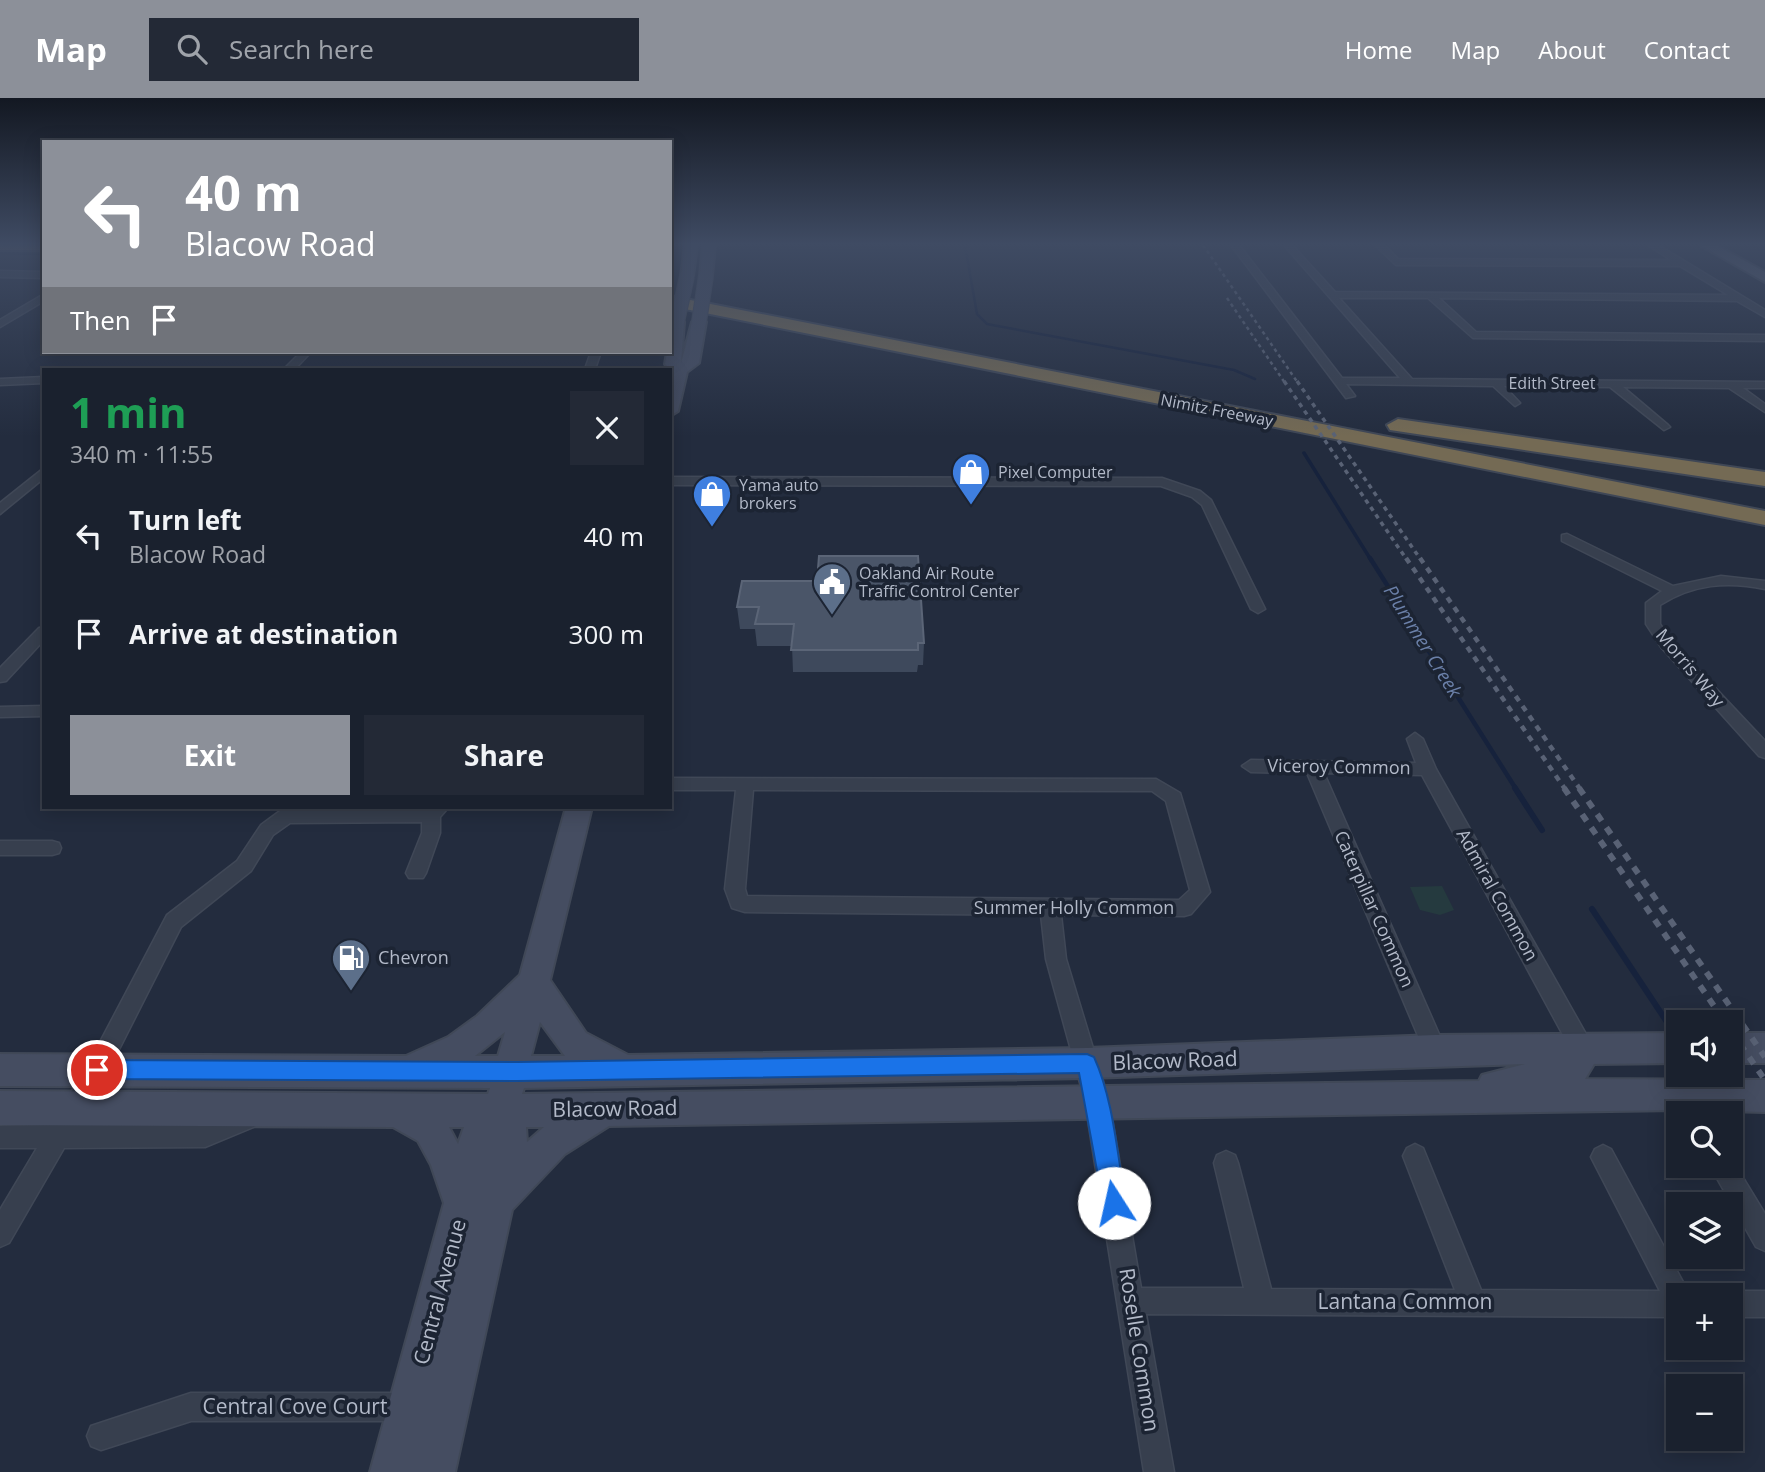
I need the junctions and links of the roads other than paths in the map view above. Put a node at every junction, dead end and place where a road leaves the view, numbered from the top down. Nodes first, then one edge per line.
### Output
1 (24, 309) edge
2 (680, 309) edge
3 (700, 309) edge
4 (711, 309) edge
5 (774, 309) edge
6 (1284, 309) edge
7 (1344, 309) edge
8 (1446, 309) edge
9 (677, 322) joint
10 (0, 324) edge
11 (1765, 338) edge
12 (304, 354) edge
13 (290, 368) edge
14 (675, 370) edge
15 (42, 380) edge
16 (1339, 381) junction
17 (0, 382) edge
18 (1409, 382) junction
19 (1496, 383) junction
20 (1612, 383) junction
21 (1732, 385) junction
22 (1765, 385) edge
23 (672, 395) edge
24 (1350, 396) dead end
25 (1515, 403) dead end
26 (1288, 408) junction
27 (1765, 409) edge
28 (1664, 428) dead end
29 (1519, 471) junction
30 (42, 474) edge
31 (1765, 479) edge
32 (672, 481) edge
33 (1765, 498) edge
34 (0, 510) edge
35 (1765, 518) edge
36 (1765, 534) edge
37 (1567, 538) dead end
38 (1765, 585) edge
39 (1670, 590) junction
40 (1258, 609) dead end
41 (42, 633) edge
42 (0, 677) edge
43 (42, 711) edge
44 (0, 712) edge
45 (1415, 739) dead end
46 (1765, 752) edge
47 (1251, 766) dead end
48 (1312, 768) junction
49 (1427, 769) junction
50 (672, 783) edge
51 (745, 784) junction
52 (578, 809) edge
53 (286, 811) edge
54 (436, 811) edge
55 (0, 848) edge
56 (52, 848) dead end
57 (416, 873) dead end
58 (1050, 909) junction
59 (534, 982) junction
60 (1666, 1048) edge
61 (1743, 1048) edge
62 (1765, 1048) edge
63 (1436, 1050) junction
64 (1583, 1050) junction
65 (1087, 1063) junction
66 (0, 1070) edge
67 (97, 1070) junction
68 (628, 1070) junction
69 (410, 1071) junction
70 (512, 1072) junction
71 (1765, 1096) edge
72 (1467, 1098) junction
73 (1097, 1101) junction
74 (1708, 1101) edge
75 (1666, 1103) edge
76 (0, 1108) edge
77 (605, 1109) junction
78 (397, 1111) junction
79 (499, 1116) junction
80 (67, 1123) junction
81 (0, 1137) edge
82 (1415, 1156) dead end
83 (1603, 1157) dead end
84 (1226, 1163) dead end
85 (1729, 1178) edge
86 (480, 1202) junction
87 (0, 1234) edge
88 (1765, 1238) edge
89 (1670, 1283) edge
90 (1131, 1301) junction
91 (1261, 1302) junction
92 (1473, 1303) junction
93 (1666, 1304) edge
94 (1743, 1304) edge
95 (1765, 1304) edge
96 (410, 1407) junction
97 (102, 1436) dead end
98 (392, 1472) edge
99 (433, 1472) edge
100 (1159, 1472) edge

1 - 10 street
2 - 9 main road, bridge
3 - 14 main road, bridge
4 - 29 highway, Nimitz Freeway
5 - 26 highway, Nimitz Freeway
6 - 16 street
7 - 18 street
8 - 11 street
9 - 14 main road
12 - 13 street
14 - 23 main road
15 - 17 street
16 - 18 street, Edith Street
16 - 24 street
18 - 19 street, Edith Street
19 - 20 street, Edith Street
19 - 25 street
20 - 21 street, Edith Street
20 - 28 street
21 - 22 street, Edith Street
21 - 27 street
26 - 31 highway
26 - 33 highway, Nimitz Freeway
29 - 35 highway, Nimitz Freeway
29 - 36 highway
30 - 34 street
32 - 40 street
37 - 39 street
38 - 39 street
39 - 46 street, Morris Way
41 - 42 street
43 - 44 street
45 - 49 street, Admiral Common
47 - 48 street, Viceroy Common
48 - 49 street, Viceroy Common
48 - 63 street, Caterpillar Common
49 - 64 street, Admiral Common
50 - 51 street, Summer Holly Common
51 - 58 street, Summer Holly Common
51 - 58 street, Summer Holly Common
52 - 59 main road, Central Avenue
53 - 54 street
53 - 67 street
54 - 57 street
55 - 56 street
58 - 65 street, Roselle Common
59 - 68 main road
59 - 69 main road
59 - 70 main road, Central Avenue
60 - 64 main road, Blacow Road
61 - 62 main road
63 - 64 main road, Blacow Road
63 - 65 main road, Blacow Road
64 - 72 main road
65 - 68 main road, Blacow Road
65 - 73 street, Roselle Common
66 - 67 main road, Blacow Road
67 - 69 main road, Blacow Road
67 - 80 street
68 - 70 main road, Blacow Road
69 - 70 main road, Blacow Road
70 - 79 main road, Central Avenue
71 - 74 main road, Blacow Road
72 - 73 main road, Blacow Road
72 - 75 main road, Blacow Road
73 - 77 main road, Blacow Road
73 - 90 street, Roselle Common
76 - 80 main road, Blacow Road
77 - 79 main road, Blacow Road
77 - 86 main road
78 - 79 main road, Blacow Road
78 - 80 main road, Blacow Road
78 - 86 main road
79 - 86 main road, Central Avenue
80 - 81 street, Blacow Road
80 - 87 street
82 - 92 street
83 - 89 street
84 - 91 street
85 - 88 street
86 - 96 main road, Central Avenue
86 - 99 main road, Central Avenue
90 - 91 street, Lantana Common
90 - 100 street, Roselle Common
91 - 92 street, Lantana Common
92 - 93 street, Lantana Common
94 - 95 street
96 - 97 street, Central Cove Court
96 - 98 main road, Central Avenue

